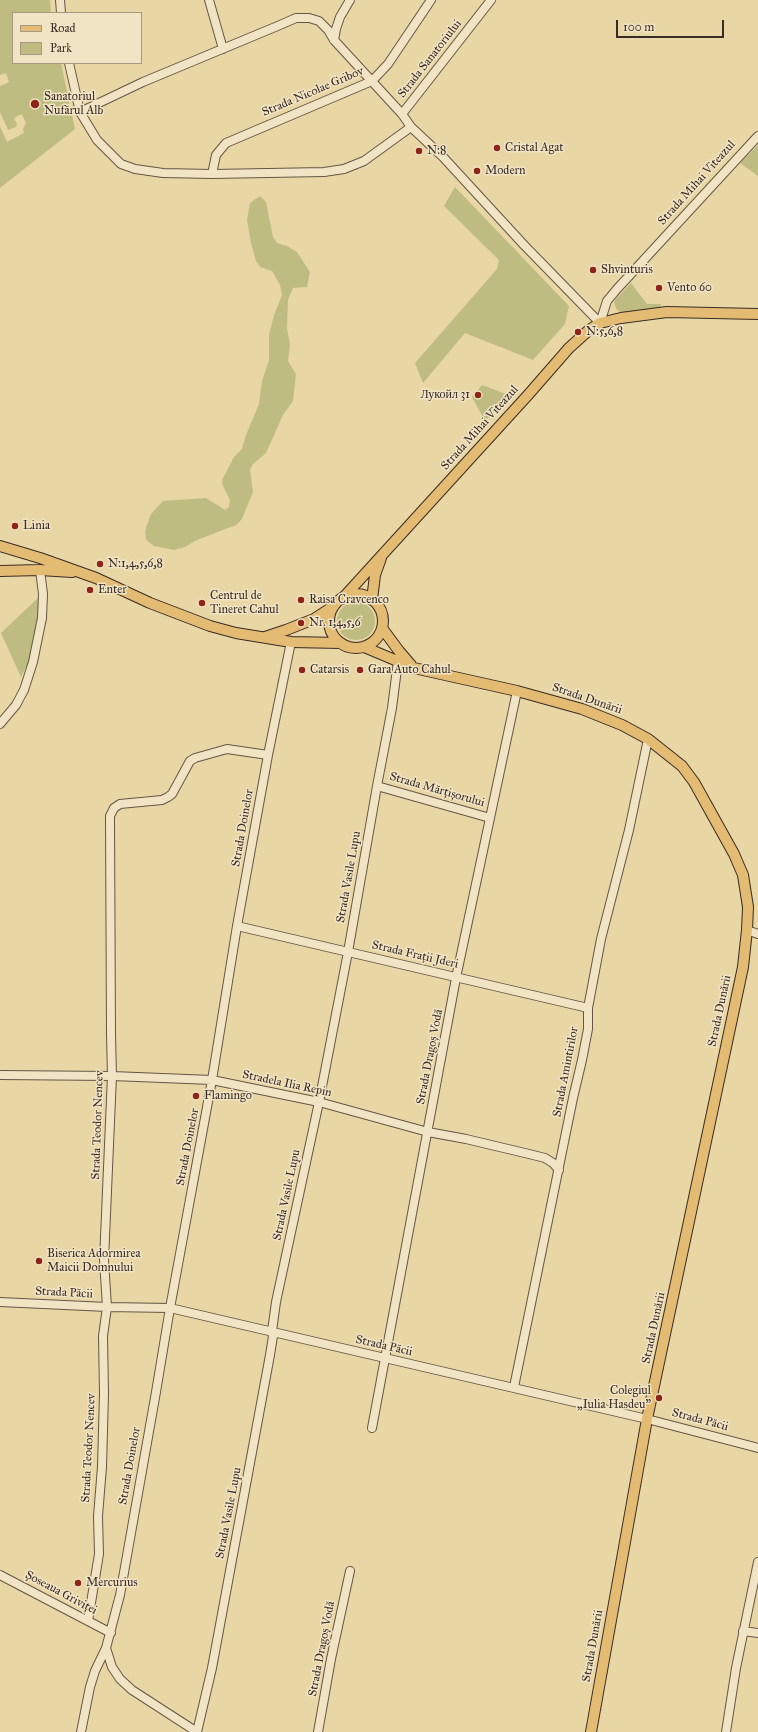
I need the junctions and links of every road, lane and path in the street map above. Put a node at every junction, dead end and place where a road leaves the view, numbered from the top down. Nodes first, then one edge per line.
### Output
1 (60, 0) edge
2 (209, 0) edge
3 (350, 0) edge
4 (431, 0) edge
5 (491, 0) edge
6 (61, 12) edge
7 (334, 40) junction
8 (223, 49) junction
9 (69, 64) edge
10 (372, 81) junction
11 (80, 112) junction
12 (402, 114) junction
13 (411, 127) junction
14 (758, 136) edge
15 (212, 174) junction
16 (758, 314) edge
17 (600, 323) junction
18 (0, 546) edge
19 (25, 553) junction
20 (382, 554) junction
21 (40, 570) junction
22 (0, 571) edge
23 (20, 571) junction
24 (83, 573) junction
25 (372, 600) junction
26 (338, 602) junction
27 (382, 628) junction
28 (261, 638) junction
29 (291, 642) junction
30 (341, 643) junction
31 (364, 647) junction
32 (398, 661) junction
33 (414, 668) junction
34 (516, 691) junction
35 (0, 724) edge
36 (648, 739) junction
37 (268, 756) junction
38 (377, 786) junction
39 (490, 818) junction
40 (237, 926) junction
41 (747, 930) junction
42 (758, 934) edge
43 (348, 952) junction
44 (456, 978) junction
45 (588, 1008) junction
46 (0, 1075) edge
47 (112, 1076) junction
48 (212, 1080) junction
49 (319, 1102) junction
50 (428, 1132) junction
51 (559, 1170) junction
52 (0, 1302) edge
53 (107, 1307) junction
54 (170, 1308) junction
55 (272, 1331) junction
56 (386, 1359) junction
57 (514, 1387) junction
58 (647, 1419) junction
59 (372, 1428) dead end
60 (758, 1448) edge
61 (758, 1562) edge
62 (350, 1571) dead end
63 (0, 1575) edge
64 (88, 1621) junction
65 (743, 1631) junction
66 (111, 1633) junction
67 (758, 1633) edge
68 (106, 1648) junction
69 (81, 1732) edge
70 (197, 1732) edge
71 (318, 1732) edge
72 (591, 1732) edge
73 (726, 1732) edge

1 - 6 street
2 - 8 street
3 - 7 street
4 - 10 street, Strada Nicolae Gribov
5 - 12 street, Strada Sanatoriului
7 - 8 street
7 - 10 street
8 - 11 street
9 - 11 street
10 - 12 street
10 - 15 street, Strada Nicolae Gribov
11 - 15 street
12 - 13 street
13 - 15 street
13 - 17 street
14 - 17 street, Strada Mihai Viteazul
16 - 17 main road, Strada Mihai Viteazul
17 - 20 main road, Strada Mihai Viteazul
18 - 19 main road
19 - 23 main road
19 - 24 main road
20 - 25 main road, Strada Mihai Viteazul
20 - 26 main road, Strada Mihai Viteazul
21 - 23 main road
21 - 24 main road
21 - 35 street
22 - 23 main road
24 - 28 main road
25 - 26 main road
25 - 27 main road
26 - 28 main road
26 - 30 main road
27 - 31 main road
27 - 33 main road
28 - 29 main road
29 - 30 main road
29 - 37 street, Strada Doinelor
30 - 31 main road
31 - 32 main road, Strada Dunării
32 - 33 main road, Strada Dunării
32 - 38 street, Strada Vasile Lupu
33 - 34 main road, Strada Dunării
34 - 36 main road, Strada Dunării
34 - 39 street, Strada Dragoș Vodă
36 - 41 main road, Strada Dunării
36 - 45 street, Strada Amintirilor
37 - 40 street, Strada Doinelor
37 - 47 street, Strada Teodor Nencev
38 - 39 street, Strada Mărțișorului
38 - 43 street, Strada Vasile Lupu
39 - 44 street, Strada Dragoș Vodă
40 - 43 street, Strada Frații Jderi
40 - 48 street, Strada Doinelor
41 - 42 street
41 - 58 main road, Strada Dunării
43 - 44 street, Strada Frații Jderi
43 - 49 street, Strada Vasile Lupu
44 - 45 street, Strada Frații Jderi
44 - 50 street, Strada Dragoș Vodă
45 - 51 street, Strada Amintirilor
46 - 47 street, Stradela Ilia Repin
47 - 48 street, Stradela Ilia Repin
47 - 53 street, Strada Teodor Nencev
48 - 49 street, Stradela Ilia Repin
48 - 54 street, Strada Doinelor
49 - 50 street, Stradela Ilia Repin
49 - 55 street, Strada Vasile Lupu
50 - 51 street, Stradela Ilia Repin
50 - 56 street, Strada Dragoș Vodă
51 - 57 street, Strada Amintirilor
52 - 53 street, Strada Păcii
53 - 54 street, Strada Păcii
53 - 64 street, Strada Teodor Nencev
54 - 55 street, Strada Păcii
54 - 66 street, Strada Doinelor
55 - 56 street, Strada Păcii
55 - 70 street, Strada Vasile Lupu
56 - 57 street, Strada Păcii
56 - 59 street, Strada Dragoș Vodă
57 - 58 street, Strada Păcii
58 - 60 street, Strada Păcii
58 - 72 main road, Strada Dunării
61 - 65 street
62 - 71 street, Strada Dragoș Vodă
63 - 64 street, Șoseaua Griviţei
64 - 66 street, Șoseaua Griviţei
65 - 67 street
65 - 73 street
66 - 68 street
68 - 69 street
68 - 70 street

